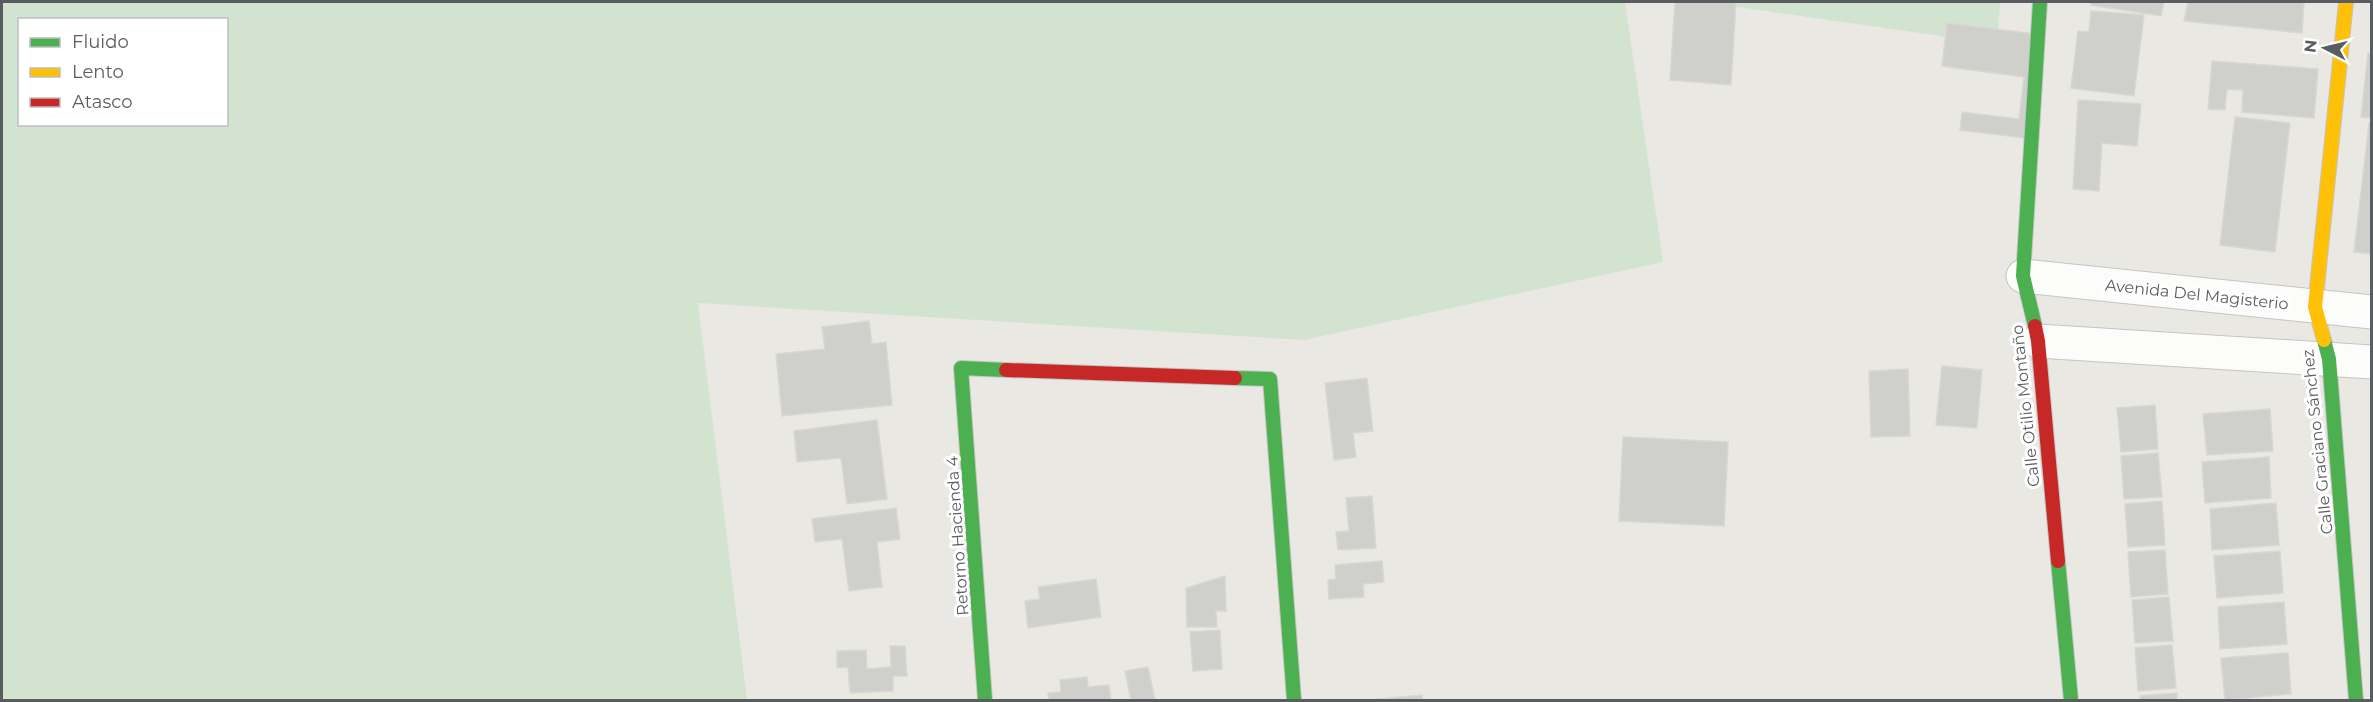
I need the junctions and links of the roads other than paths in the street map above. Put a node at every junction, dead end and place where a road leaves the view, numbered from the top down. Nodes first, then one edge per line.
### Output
1 (2040, 2) edge
2 (2346, 2) edge
3 (2023, 276) junction
4 (2315, 307) junction
5 (2372, 312) edge
6 (2038, 341) junction
7 (2329, 359) junction
8 (2372, 362) edge
9 (985, 700) edge
10 (1294, 700) edge
11 (2071, 700) edge
12 (2356, 700) edge

1 - 3 street, Calle Otilio Montaño
2 - 4 street, Calle Graciano Sánchez
3 - 4 street, Avenida Del Magisterio
3 - 6 street, Calle Otilio Montaño
4 - 5 street, Avenida Del Magisterio
4 - 7 street, Calle Graciano Sánchez
6 - 7 street
6 - 11 street, Calle Otilio Montaño
7 - 8 street
7 - 12 street, Calle Graciano Sánchez
9 - 10 street, Retorno Hacienda 4

